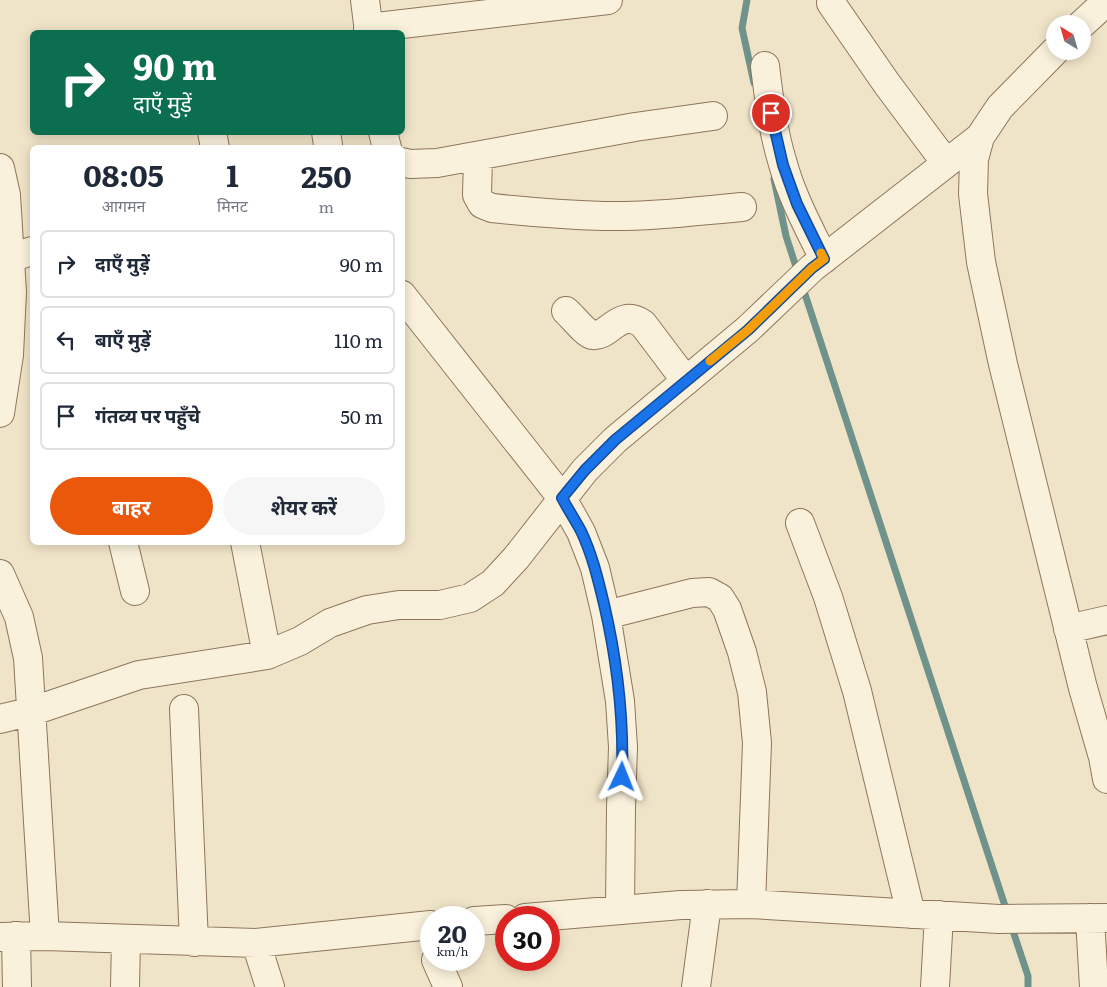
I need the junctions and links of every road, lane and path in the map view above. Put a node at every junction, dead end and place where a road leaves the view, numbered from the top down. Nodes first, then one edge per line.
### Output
1 (366, 0) edge
2 (608, 0) edge
3 (1107, 1) edge
4 (831, 3) dead end
5 (1091, 16) edge
6 (368, 30) edge
7 (1046, 60) edge
8 (765, 66) dead end
9 (714, 116) dead end
10 (980, 137) junction
11 (478, 156) junction
12 (405, 163) edge
13 (946, 163) junction
14 (0, 168) edge
15 (742, 207) dead end
16 (21, 254) edge
17 (818, 264) junction
18 (6, 292) edge
19 (405, 299) edge
20 (566, 311) dead end
21 (686, 381) junction
22 (2, 383) edge
23 (0, 413) edge
24 (562, 498) junction
25 (800, 523) dead end
26 (124, 545) edge
27 (246, 545) edge
28 (0, 574) edge
29 (135, 591) dead end
30 (606, 615) junction
31 (1107, 620) edge
32 (1068, 629) junction
33 (267, 655) junction
34 (184, 709) dead end
35 (33, 711) junction
36 (0, 719) edge
37 (1107, 780) edge
38 (707, 904) junction
39 (751, 904) junction
40 (620, 910) junction
41 (911, 914) junction
42 (560, 915) edge
43 (939, 915) junction
44 (1098, 918) edge
45 (420, 932) edge
46 (45, 936) junction
47 (8, 937) edge
48 (126, 939) junction
49 (194, 942) junction
50 (256, 943) junction
51 (441, 971) edge
52 (17, 987) edge
53 (125, 987) edge
54 (270, 987) edge
55 (448, 987) edge
56 (696, 987) edge
57 (935, 987) edge
58 (1094, 987) edge

1 - 6 street
2 - 6 street
3 - 5 street
4 - 13 street
7 - 10 street
8 - 17 street
9 - 11 street
10 - 13 street
10 - 32 street
11 - 12 street
11 - 15 street
13 - 17 street
14 - 16 street
16 - 18 street
17 - 21 street
18 - 22 street
19 - 24 street
20 - 21 street
21 - 24 street
22 - 23 street
24 - 30 street
24 - 33 street
25 - 41 street
26 - 29 street
27 - 33 street
28 - 35 street
30 - 39 street
30 - 40 street
31 - 32 street
32 - 37 street
33 - 35 street
34 - 49 street
35 - 36 street
35 - 46 street
38 - 39 street
38 - 40 street
38 - 56 street
39 - 41 street
40 - 42 street
41 - 43 street
43 - 44 street
43 - 57 street
44 - 58 street
45 - 50 street
46 - 47 street
46 - 48 street
47 - 52 street
48 - 49 street
48 - 53 street
49 - 50 street
50 - 54 street
51 - 55 street

